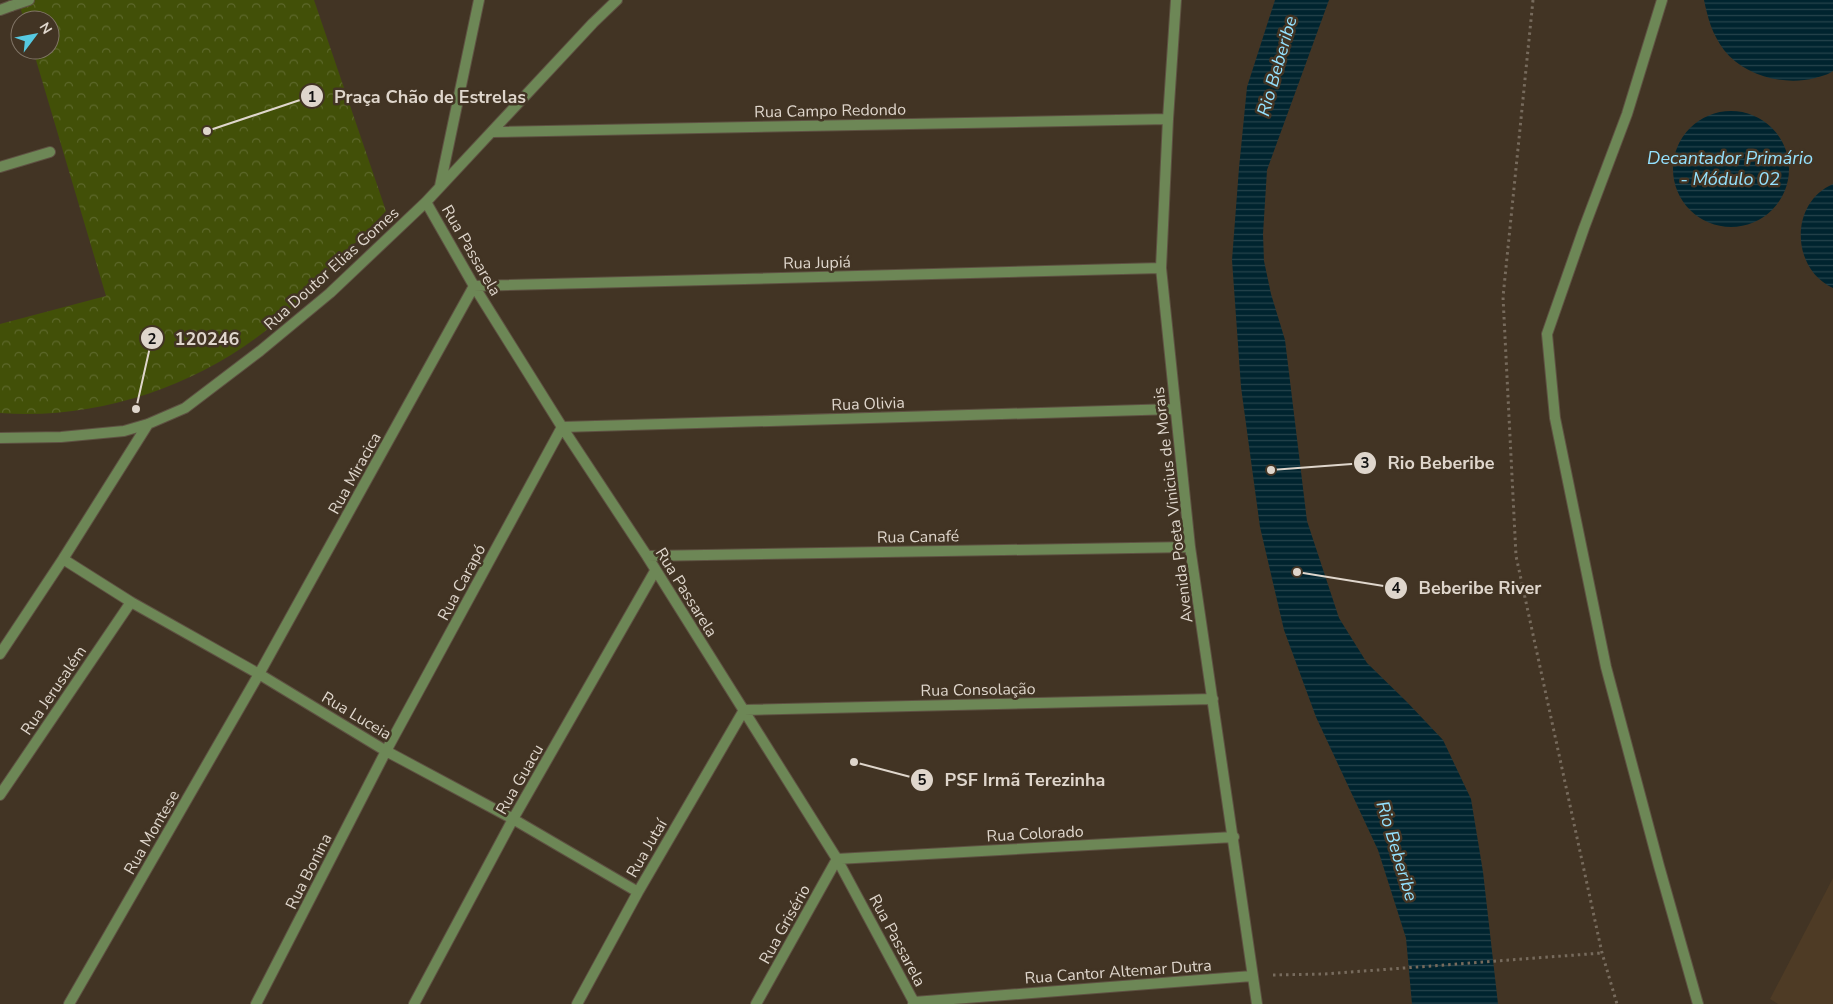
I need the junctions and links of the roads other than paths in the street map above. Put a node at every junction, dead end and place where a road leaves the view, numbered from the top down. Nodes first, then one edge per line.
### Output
1 (30, 0) edge
2 (479, 0) edge
3 (617, 0) edge
4 (1176, 0) edge
5 (1662, 0) edge
6 (0, 10) edge
7 (1168, 119) junction
8 (492, 132) junction
9 (50, 152) dead end
10 (0, 166) edge
11 (440, 187) junction
12 (426, 202) junction
13 (1161, 268) junction
14 (474, 286) junction
15 (1175, 409) junction
16 (148, 424) junction
17 (562, 427) junction
18 (0, 438) edge
19 (1190, 547) junction
20 (647, 556) junction
21 (63, 559) junction
22 (655, 571) junction
23 (131, 602) junction
24 (0, 654) edge
25 (259, 674) junction
26 (1213, 699) junction
27 (744, 710) junction
28 (386, 751) junction
29 (0, 795) edge
30 (513, 819) junction
31 (1234, 837) junction
32 (837, 860) junction
33 (638, 892) junction
34 (1252, 976) junction
35 (914, 1003) edge
36 (69, 1004) edge
37 (256, 1004) edge
38 (414, 1004) edge
39 (577, 1004) edge
40 (756, 1004) edge
41 (1257, 1004) edge
42 (1698, 1004) edge

1 - 6 street
2 - 11 street
3 - 8 street, Rua Doutor Elias Gomes
4 - 7 street, Avenida Poeta Vinicius de Morais
5 - 42 street
7 - 8 street, Rua Campo Redondo
7 - 13 street, Avenida Poeta Vinicius de Morais
8 - 11 street, Rua Doutor Elias Gomes
9 - 10 street
11 - 12 street, Rua Doutor Elias Gomes
12 - 14 street, Rua Passarela
12 - 16 street, Rua Doutor Elias Gomes
13 - 14 street, Rua Jupiá
13 - 15 street, Avenida Poeta Vinicius de Morais
14 - 17 street, Rua Passarela
14 - 25 street, Rua Miracica
15 - 17 street, Rua Olivia
15 - 19 street, Avenida Poeta Vinicius de Morais
16 - 18 street, Rua Doutor Elias Gomes
16 - 21 street
17 - 20 street, Rua Passarela
17 - 28 street, Rua Carapó
19 - 20 street, Rua Canafé
19 - 26 street, Avenida Poeta Vinicius de Morais
20 - 22 street, Rua Passarela
21 - 23 street, Rua Luceia
21 - 24 street
22 - 27 street, Rua Passarela
22 - 30 street, Rua Guacu
23 - 25 street, Rua Luceia
23 - 29 street, Rua Jerusalém
25 - 28 street, Rua Luceia
25 - 36 street, Rua Montese
26 - 27 street, Rua Consolação
26 - 31 street, Avenida Poeta Vinicius de Morais
27 - 32 street, Rua Passarela
27 - 33 street, Rua Jutaí
28 - 30 street, Rua Luceia
28 - 37 street, Rua Bonina
30 - 33 street, Rua Luceia
30 - 38 street, Rua Guacu
31 - 32 street, Rua Colorado
31 - 34 street, Avenida Poeta Vinicius de Morais
32 - 35 street, Rua Passarela
32 - 40 street, Rua Grisério
33 - 39 street, Rua Jutaí
34 - 35 street, Rua Cantor Altemar Dutra
34 - 41 street, Avenida Poeta Vinicius de Morais

